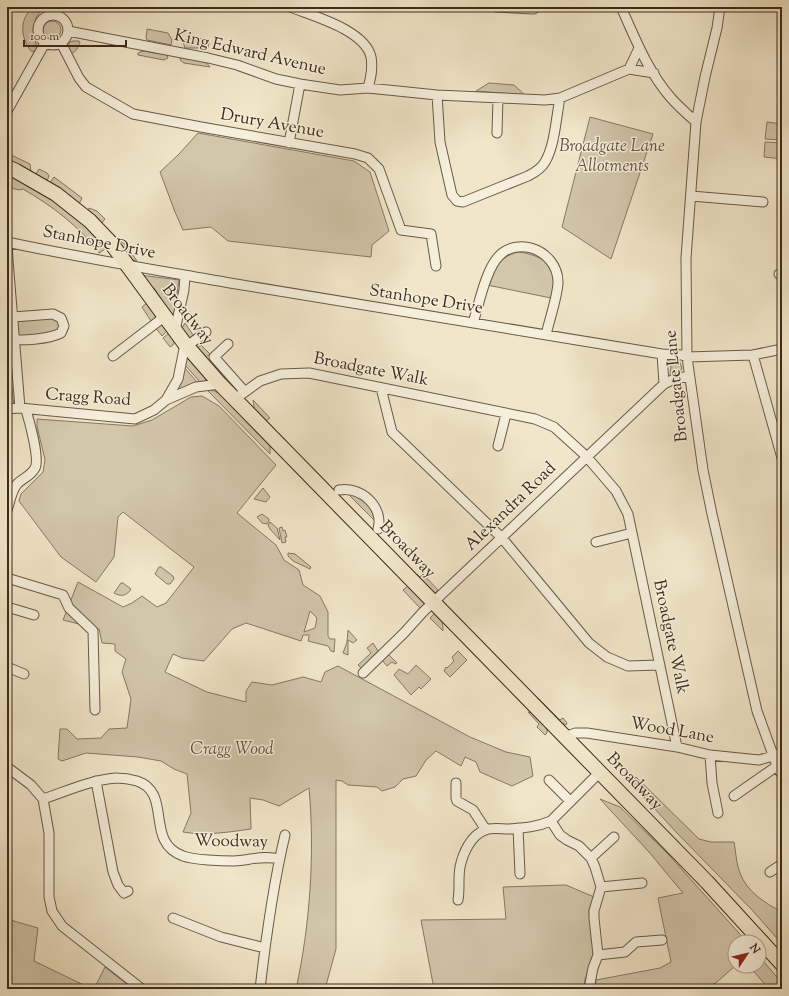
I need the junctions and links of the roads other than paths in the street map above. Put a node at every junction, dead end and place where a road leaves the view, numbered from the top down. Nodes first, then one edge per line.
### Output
1 (46, 7) edge
2 (290, 7) edge
3 (496, 7) edge
4 (621, 7) edge
5 (720, 7) edge
6 (534, 9) dead end
7 (48, 16) junction
8 (68, 31) junction
9 (45, 43) junction
10 (61, 43) junction
11 (639, 48) junction
12 (629, 68) junction
13 (654, 74) junction
14 (300, 84) junction
15 (368, 88) junction
16 (437, 95) junction
17 (498, 98) junction
18 (560, 98) junction
19 (7, 112) edge
20 (696, 122) junction
21 (497, 133) dead end
22 (289, 143) junction
23 (7, 168) edge
24 (691, 196) junction
25 (764, 202) dead end
26 (7, 242) edge
27 (127, 265) junction
28 (436, 266) dead end
29 (185, 275) junction
30 (164, 317) junction
31 (10, 318) edge
32 (473, 323) junction
33 (175, 330) junction
34 (206, 332) dead end
35 (546, 335) junction
36 (11, 339) edge
37 (228, 344) dead end
38 (186, 345) junction
39 (782, 349) edge
40 (662, 354) junction
41 (753, 355) junction
42 (113, 356) dead end
43 (687, 357) junction
44 (209, 362) junction
45 (689, 376) junction
46 (220, 384) junction
47 (664, 384) junction
48 (381, 388) junction
49 (240, 395) junction
50 (166, 400) junction
51 (7, 409) edge
52 (23, 409) junction
53 (506, 414) junction
54 (498, 446) dead end
55 (586, 456) junction
56 (782, 458) edge
57 (339, 490) dead end
58 (7, 510) edge
59 (378, 529) dead end
60 (632, 533) junction
61 (502, 538) junction
62 (596, 542) dead end
63 (7, 578) edge
64 (434, 603) junction
65 (7, 607) edge
66 (34, 615) dead end
67 (659, 665) junction
68 (7, 667) edge
69 (363, 673) dead end
70 (24, 674) dead end
71 (95, 710) dead end
72 (565, 737) junction
73 (677, 747) junction
74 (782, 752) edge
75 (710, 755) junction
76 (773, 756) junction
77 (777, 766) junction
78 (7, 767) edge
79 (599, 773) junction
80 (782, 775) edge
81 (549, 780) dead end
82 (96, 781) junction
83 (456, 783) dead end
84 (734, 796) dead end
85 (43, 799) junction
86 (570, 801) junction
87 (718, 813) dead end
88 (551, 821) junction
89 (518, 828) junction
90 (486, 830) junction
91 (285, 835) dead end
92 (614, 837) dead end
93 (591, 858) junction
94 (279, 859) junction
95 (782, 864) edge
96 (770, 872) dead end
97 (520, 874) dead end
98 (642, 883) dead end
99 (601, 887) junction
100 (124, 893) dead end
101 (462, 895) dead end
102 (174, 918) dead end
103 (662, 940) dead end
104 (265, 948) junction
105 (598, 955) junction
106 (782, 964) edge
107 (142, 989) edge
108 (260, 989) edge
109 (589, 989) edge

1 - 7 street
2 - 15 street
3 - 6 street
4 - 11 street
5 - 20 street, Broadgate Lane
7 - 8 street
7 - 9 street
8 - 10 street
8 - 14 street, King Edward Avenue
9 - 10 street
9 - 19 street
10 - 22 street, Drury Avenue
11 - 12 street
11 - 13 street
12 - 13 street
12 - 18 street, King Edward Avenue
13 - 20 street
14 - 15 street, King Edward Avenue
14 - 22 street
15 - 16 street, King Edward Avenue
16 - 17 street, King Edward Avenue
16 - 18 street
17 - 18 street, King Edward Avenue
17 - 21 street
20 - 24 street, Broadgate Lane
22 - 28 street, Drury Avenue
23 - 27 highway, Broadway
24 - 25 street
24 - 43 street, Broadgate Lane
26 - 27 street, Stanhope Drive
26 - 31 street
27 - 29 street, Stanhope Drive
27 - 30 highway, Broadway
29 - 32 street, Stanhope Drive
29 - 33 street
30 - 33 highway, Broadway
30 - 42 street
31 - 36 street
31 - 36 street
32 - 35 street, Stanhope Drive
32 - 35 street
33 - 38 highway, Broadway
34 - 38 street
35 - 40 street, Stanhope Drive
36 - 52 street
37 - 44 street
38 - 44 highway, Broadway
38 - 50 street, Cragg Road
39 - 41 street, Stanhope Drive
40 - 43 street, Stanhope Drive
40 - 47 street
41 - 43 street, Stanhope Drive
41 - 56 street
43 - 45 street, Broadgate Lane
44 - 46 highway, Broadway
44 - 49 street
45 - 47 street, Alexandra Road
45 - 76 street, Broadgate Lane
46 - 49 highway, Broadway
46 - 50 street, Cragg Road
47 - 55 street, Alexandra Road
48 - 49 street, Broadgate Walk
48 - 53 street, Broadgate Walk
48 - 61 street
49 - 64 highway, Broadway
50 - 52 street, Cragg Road
51 - 52 street, Cragg Road
52 - 58 street
53 - 54 street
53 - 55 street, Broadgate Walk
55 - 60 street, Broadgate Walk
55 - 61 street, Alexandra Road
57 - 59 street
60 - 62 street
60 - 67 street, Broadgate Walk
61 - 64 street, Alexandra Road
61 - 67 street
63 - 71 street
64 - 69 street, Alexandra Road
64 - 72 highway, Broadway
65 - 66 street
67 - 73 street, Broadgate Walk
68 - 70 street
72 - 73 street, Wood Lane
72 - 79 highway, Broadway
73 - 75 street, Wood Lane
74 - 76 street, Wood Lane
75 - 76 street, Wood Lane
75 - 87 street
76 - 77 street, Broadgate Lane
77 - 80 street, Broadgate Lane
77 - 84 street
78 - 85 street
79 - 86 street
79 - 106 highway, Broadway
81 - 86 street
82 - 85 street, Woodway
82 - 94 street, Woodway
82 - 100 street
83 - 90 street
85 - 107 street
86 - 88 street
88 - 89 street
88 - 93 street
89 - 90 street
89 - 97 street
90 - 101 street
91 - 94 street
92 - 93 street
93 - 99 street
94 - 104 street
95 - 96 street
98 - 99 street
99 - 105 street
102 - 104 street
103 - 105 street
104 - 108 street
105 - 109 street

